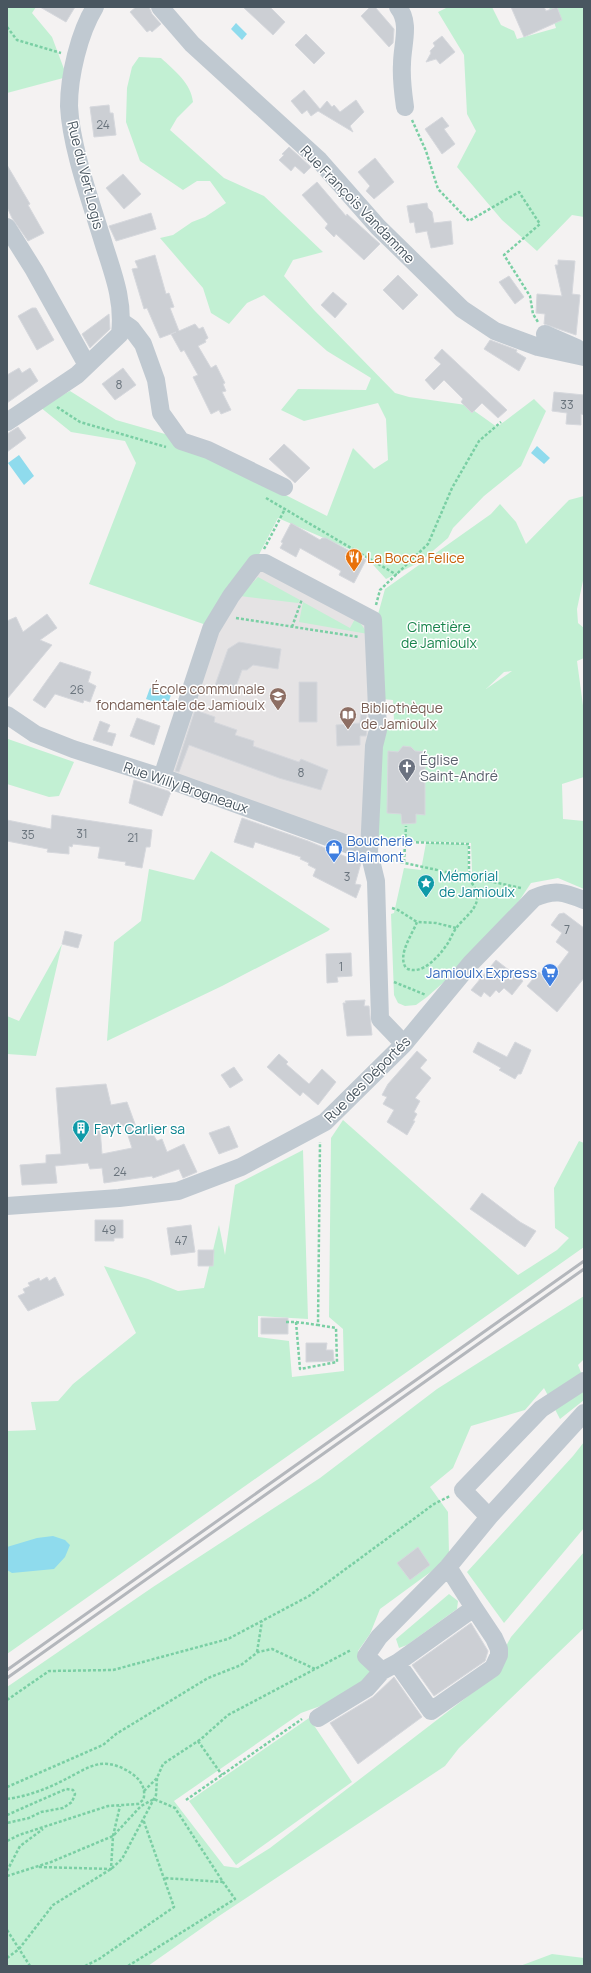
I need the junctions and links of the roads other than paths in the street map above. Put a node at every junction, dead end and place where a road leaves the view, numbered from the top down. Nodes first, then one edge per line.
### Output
1 (95, 7) edge
2 (160, 7) edge
3 (398, 7) edge
4 (405, 107) road end
5 (7, 227) edge
6 (121, 322) junction
7 (545, 334) road end
8 (584, 351) edge
9 (584, 357) edge
10 (87, 365) junction
11 (7, 422) edge
12 (284, 487) dead end
13 (7, 715) edge
14 (162, 777) junction
15 (370, 854) junction
16 (584, 900) edge
17 (404, 1044) junction
18 (7, 1206) edge
19 (584, 1381) edge
20 (584, 1413) edge
21 (489, 1517) junction
22 (448, 1566) junction
23 (474, 1608) junction
24 (389, 1667) junction
25 (318, 1718) road end

1 - 6 street, Rue du Vert Logis
2 - 9 street, Rue François Vandamme
3 - 4 street
5 - 10 street
6 - 10 street, Rue du Vert Logis
6 - 12 street
7 - 8 street
10 - 11 street, Rue du Vert Logis
13 - 14 street, Rue Willy Brogneaux
14 - 15 street, Rue Willy Brogneaux
14 - 15 street
15 - 17 street
16 - 17 street, Rue des Déportés
17 - 18 street, Rue des Déportés
19 - 21 street
20 - 21 street
21 - 22 street
22 - 23 street
22 - 24 street
23 - 24 street
23 - 24 street
24 - 25 street

